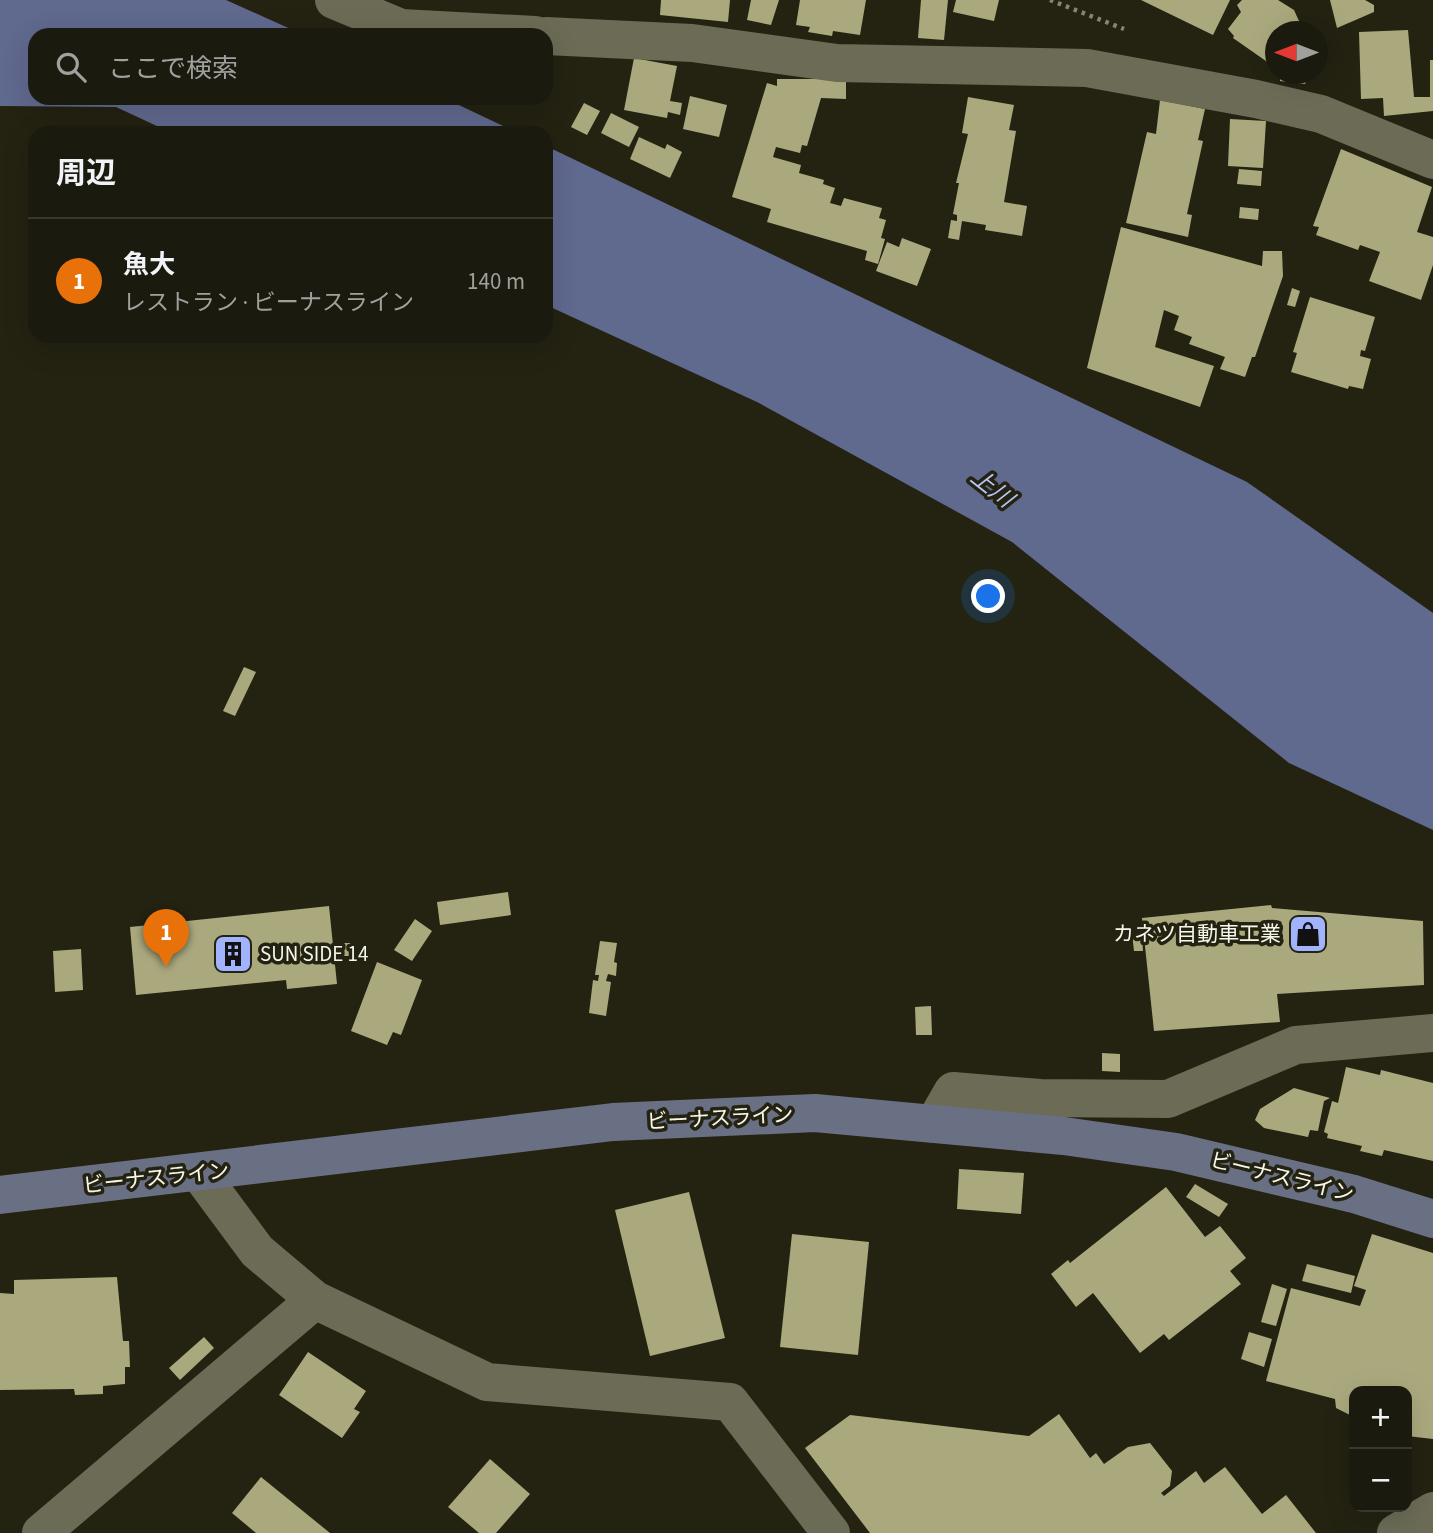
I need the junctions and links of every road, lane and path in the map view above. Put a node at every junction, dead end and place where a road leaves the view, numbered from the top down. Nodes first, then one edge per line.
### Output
1 (334, 0) edge
2 (401, 28) edge
3 (553, 36) edge
4 (1433, 160) edge
5 (1433, 1033) edge
6 (934, 1124) junction
7 (200, 1174) junction
8 (0, 1195) edge
9 (1433, 1219) edge
10 (315, 1300) junction
11 (1433, 1511) edge
12 (41, 1533) edge
13 (831, 1533) edge
14 (1396, 1533) edge

1 - 2 street
3 - 4 street
5 - 6 street
6 - 7 main road, ビーナスライン
6 - 9 main road, ビーナスライン
7 - 8 main road, ビーナスライン
7 - 10 street
10 - 12 street
10 - 13 street
11 - 14 street

